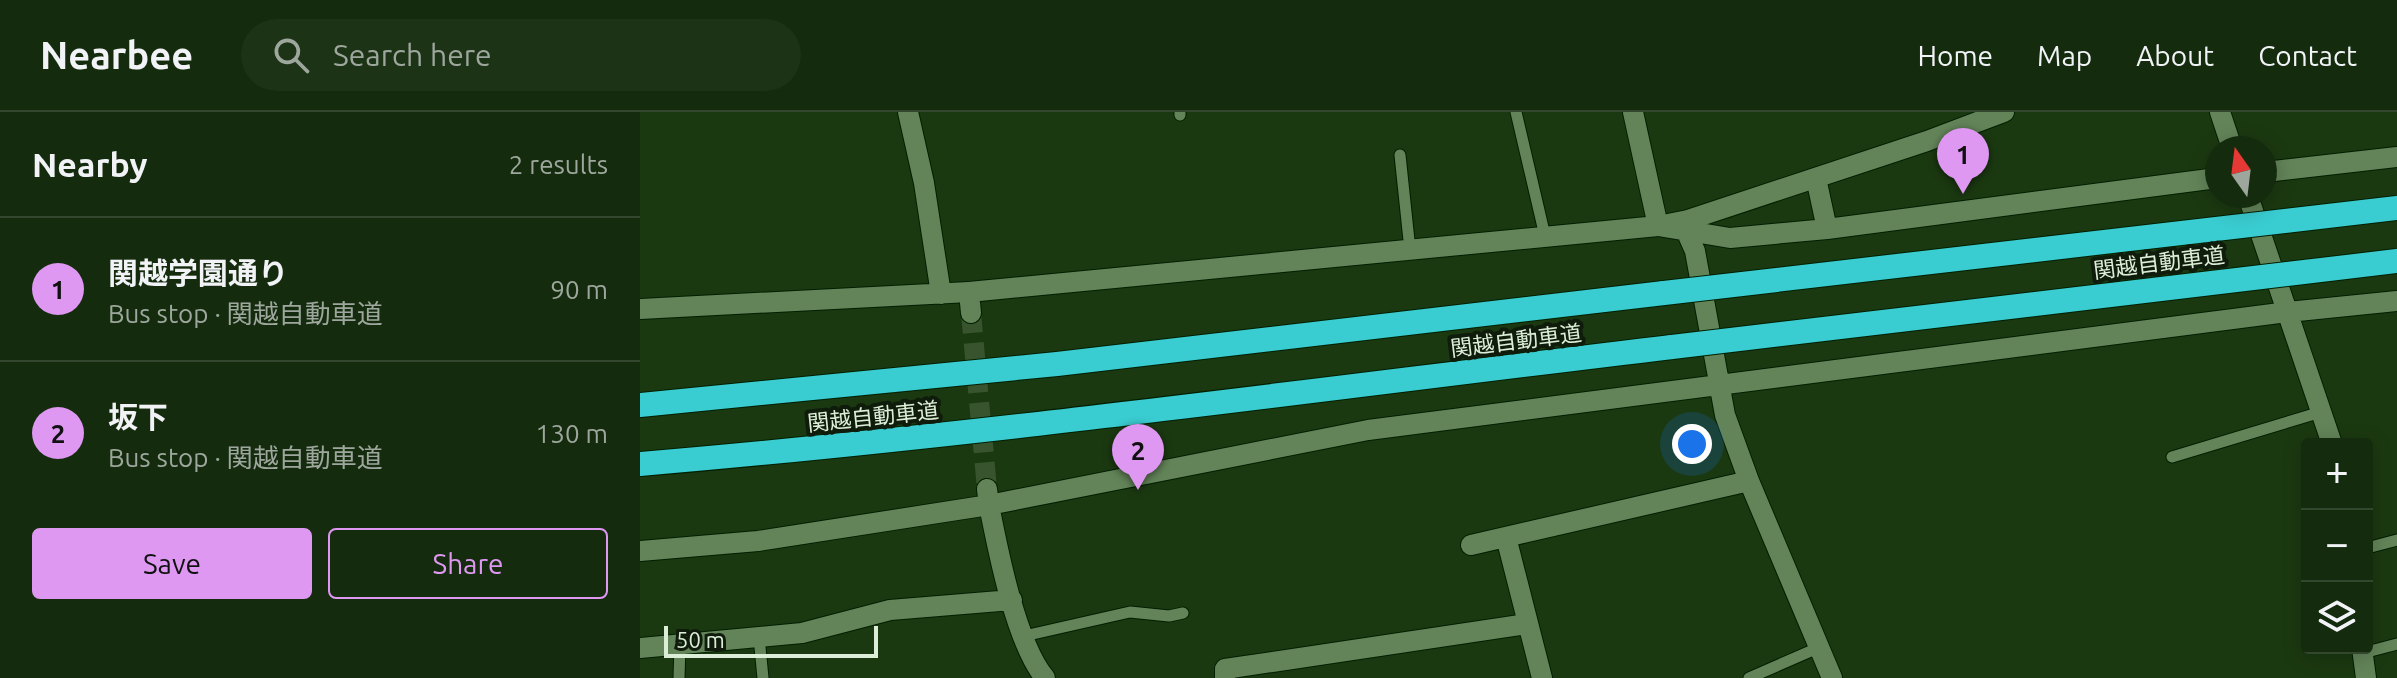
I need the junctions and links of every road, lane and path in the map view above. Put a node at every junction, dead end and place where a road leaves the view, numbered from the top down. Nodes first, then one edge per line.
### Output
1 (908, 112) edge
2 (1516, 112) edge
3 (1633, 112) edge
4 (2004, 112) edge
5 (2220, 112) edge
6 (2228, 136) edge
7 (1400, 155) dead end
8 (2397, 157) edge
9 (2277, 171) edge
10 (1816, 178) junction
11 (2205, 180) edge
12 (2252, 208) edge
13 (2397, 208) edge
14 (1658, 226) junction
15 (1827, 229) junction
16 (1687, 233) junction
17 (1545, 236) junction
18 (1410, 250) junction
19 (2397, 261) edge
20 (941, 294) junction
21 (2397, 301) edge
22 (640, 309) edge
23 (2288, 312) junction
24 (1718, 385) junction
25 (640, 405) edge
26 (2321, 412) junction
27 (2330, 438) edge
28 (2172, 457) dead end
29 (640, 464) edge
30 (1749, 481) junction
31 (988, 497) junction
32 (1506, 537) junction
33 (2397, 540) edge
34 (1471, 545) dead end
35 (2373, 546) edge
36 (640, 551) edge
37 (1012, 600) junction
38 (1183, 613) dead end
39 (1527, 624) junction
40 (1024, 636) junction
41 (759, 637) junction
42 (2397, 644) edge
43 (680, 645) junction
44 (1820, 647) junction
45 (640, 648) edge
46 (2373, 648) edge
47 (2363, 654) edge
48 (679, 678) edge
49 (763, 678) edge
50 (1045, 678) edge
51 (1225, 678) edge
52 (1542, 678) edge
53 (1749, 678) edge
54 (1832, 678) edge
55 (2366, 678) edge

1 - 20 street
2 - 17 lane
3 - 14 street
4 - 10 street
5 - 6 street
7 - 18 lane
8 - 9 street
10 - 14 street
10 - 15 street
11 - 15 street
12 - 23 street
13 - 25 highway, 関越自動車道, bridge
14 - 16 street
14 - 17 street
15 - 16 street
16 - 24 street
17 - 18 street
18 - 20 street
19 - 29 highway, 関越自動車道, bridge
20 - 22 street
21 - 23 street
23 - 24 street
23 - 26 street
24 - 30 street
24 - 31 street
26 - 27 street
26 - 28 lane
30 - 32 street
30 - 44 street
31 - 36 street
31 - 37 street
32 - 34 street
32 - 39 street
33 - 35 lane
37 - 40 street
37 - 41 street
38 - 40 lane
39 - 51 street
39 - 52 street
40 - 50 street
41 - 43 street
41 - 49 lane
42 - 46 lane
43 - 45 street
43 - 48 lane
44 - 53 lane
44 - 54 street
47 - 55 street

